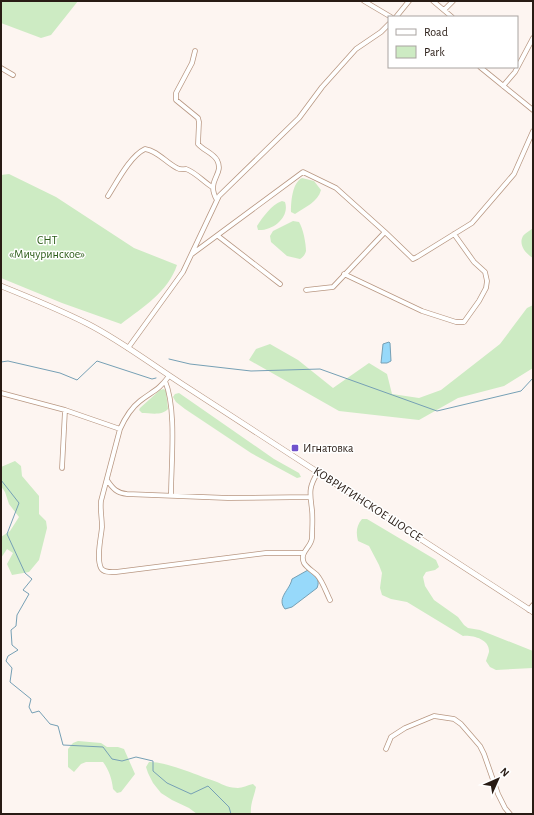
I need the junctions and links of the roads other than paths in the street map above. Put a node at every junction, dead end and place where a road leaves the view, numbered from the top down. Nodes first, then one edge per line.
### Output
1 (364, 1) edge
2 (410, 1) edge
3 (433, 1) edge
4 (453, 1) edge
5 (444, 10) junction
6 (389, 16) edge
7 (397, 16) edge
8 (451, 16) edge
9 (388, 25) edge
10 (533, 38) edge
11 (194, 52) dead end
12 (518, 66) edge
13 (1, 68) edge
14 (481, 68) edge
15 (517, 68) edge
16 (13, 75) dead end
17 (503, 86) junction
18 (533, 110) edge
19 (533, 131) edge
20 (212, 187) junction
21 (108, 196) dead end
22 (217, 200) junction
23 (385, 232) junction
24 (454, 234) junction
25 (218, 236) junction
26 (192, 254) junction
27 (344, 274) junction
28 (280, 284) dead end
29 (1, 286) edge
30 (306, 290) dead end
31 (128, 348) junction
32 (169, 376) junction
33 (165, 381) junction
34 (1, 393) edge
35 (65, 410) junction
36 (120, 429) junction
37 (62, 468) dead end
38 (318, 472) junction
39 (107, 480) junction
40 (170, 495) junction
41 (309, 497) junction
42 (303, 553) junction
43 (330, 600) dead end
44 (533, 605) edge
45 (531, 611) edge
46 (386, 749) dead end
47 (510, 814) edge

1 - 6 street
2 - 7 street
3 - 5 street
4 - 5 street
5 - 8 street
9 - 22 street
10 - 12 street
11 - 20 street
13 - 16 street
14 - 17 street
15 - 17 street
17 - 18 street
19 - 24 street
20 - 21 street
20 - 22 street
22 - 26 street
23 - 24 street
23 - 25 street
23 - 27 street
24 - 27 street
25 - 26 street
25 - 28 street
26 - 31 street
27 - 30 street
29 - 31 main road
31 - 32 main road, КОВРИГИНСКОЕ ШОССЕ
32 - 33 street
32 - 38 main road, КОВРИГИНСКОЕ ШОССЕ
33 - 36 street
33 - 40 street
34 - 35 street
35 - 36 street
35 - 37 street
36 - 39 street
38 - 41 street
38 - 45 main road, КОВРИГИНСКОЕ ШОССЕ
39 - 40 street
39 - 42 street
40 - 41 street
41 - 42 street
42 - 43 street
44 - 45 street
46 - 47 street

